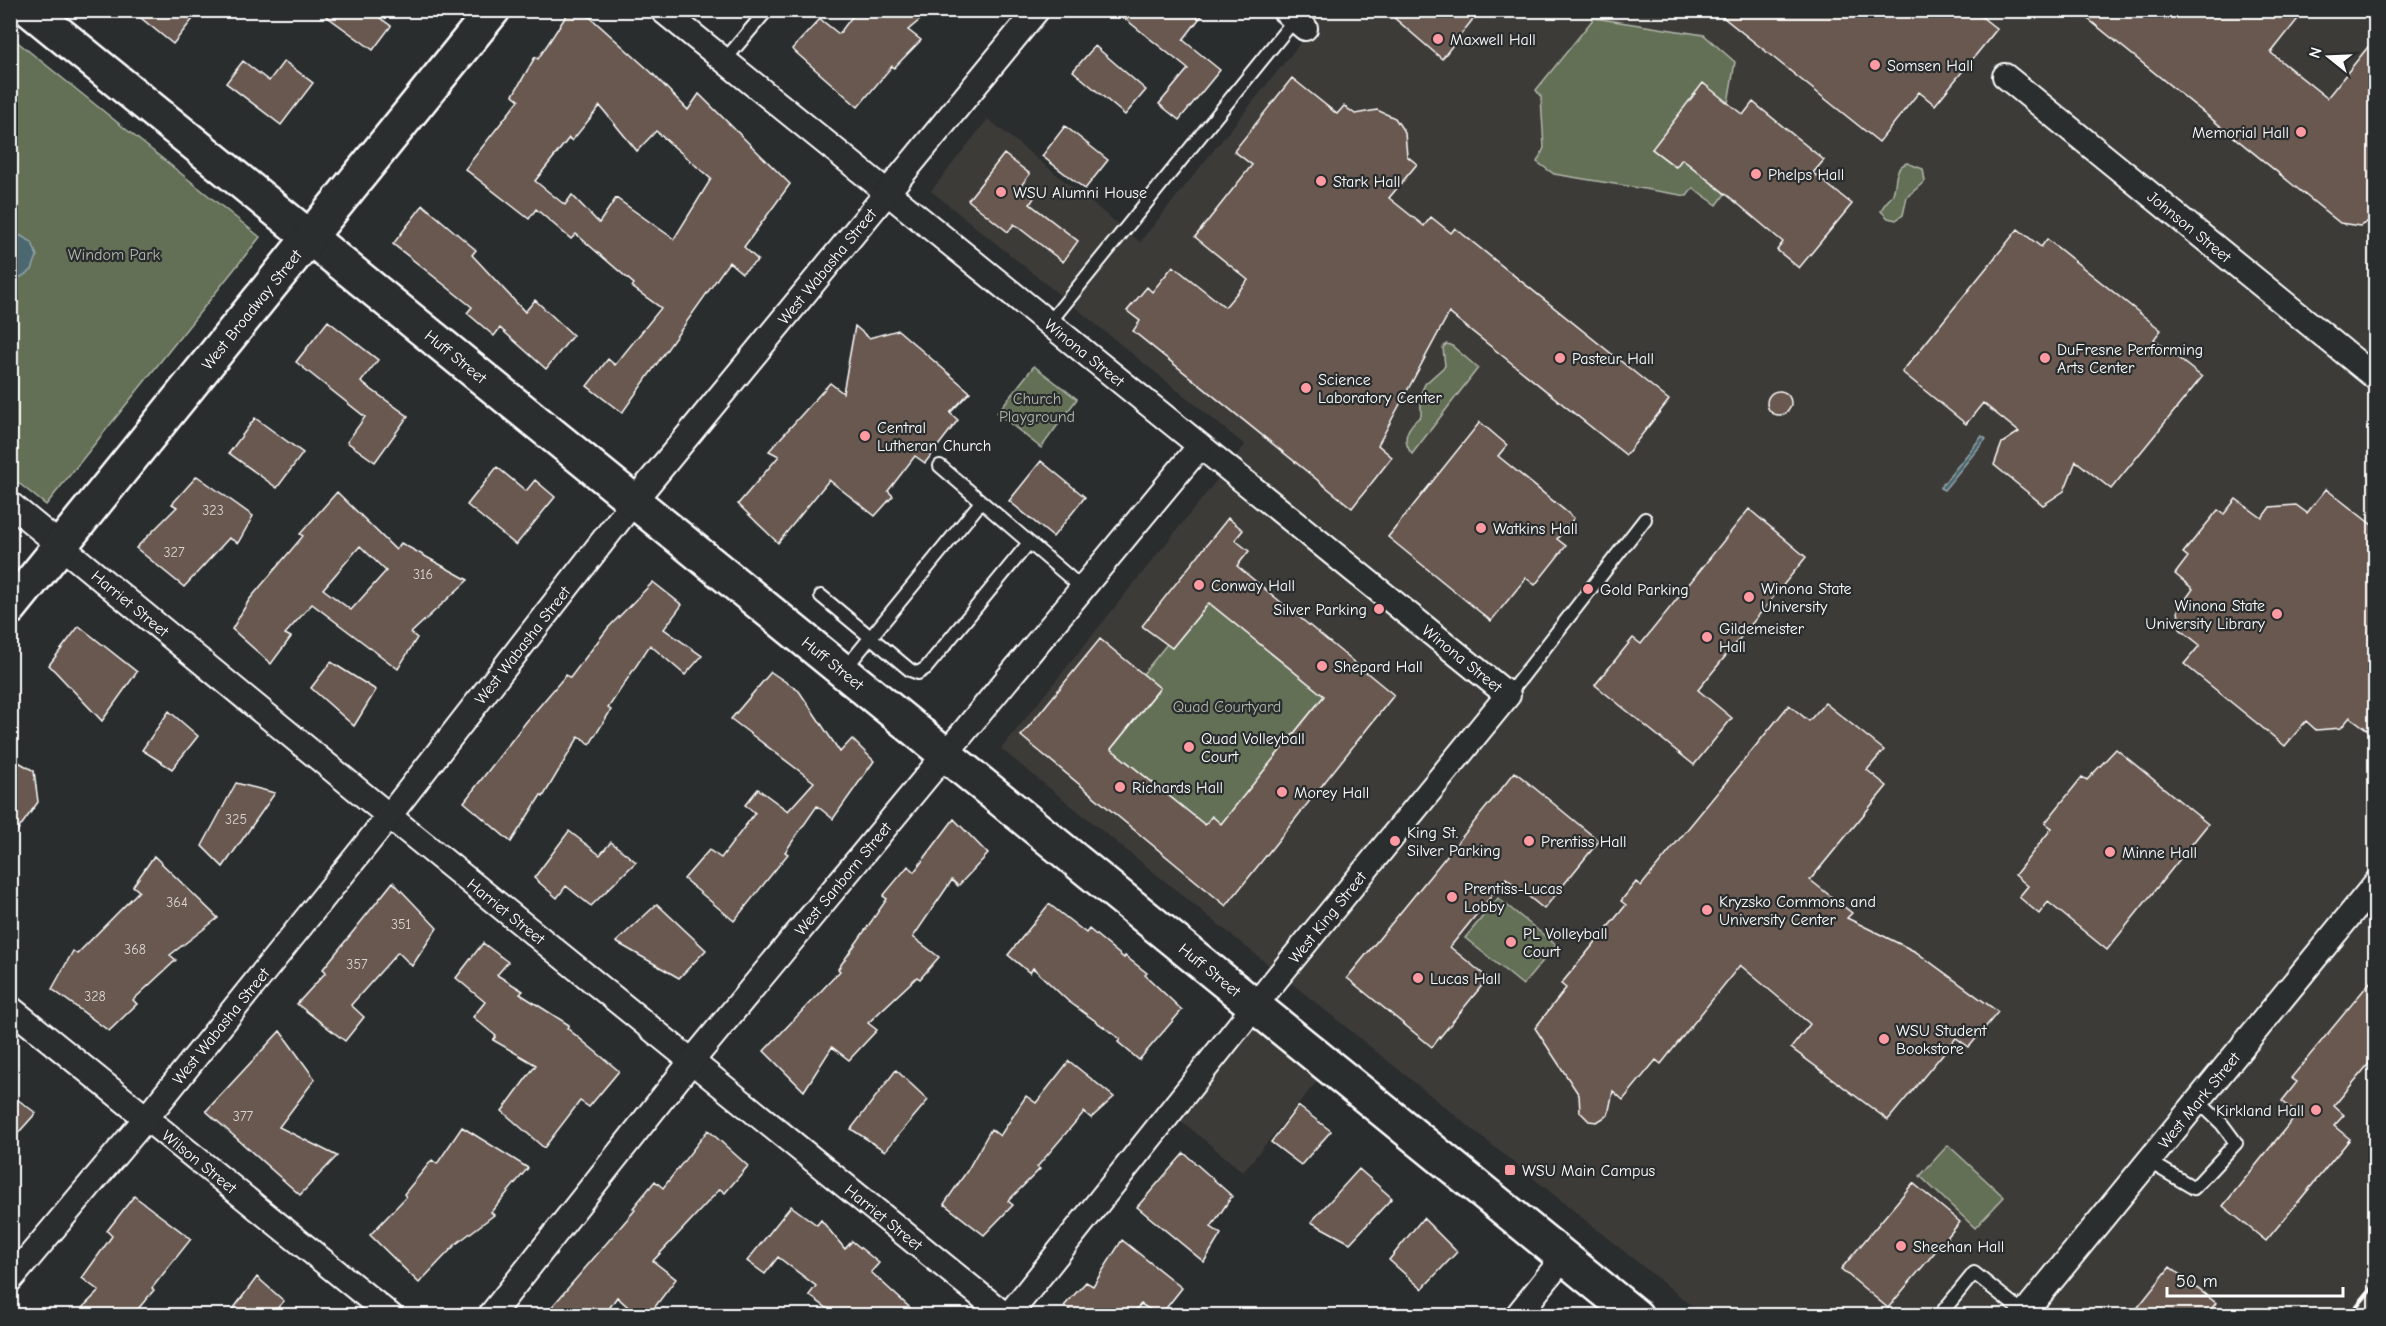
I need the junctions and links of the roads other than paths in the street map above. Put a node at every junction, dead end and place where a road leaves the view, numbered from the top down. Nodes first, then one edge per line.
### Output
1 (30, 10) edge
2 (493, 10) edge
3 (662, 10) edge
4 (767, 10) edge
5 (1036, 10) edge
6 (1295, 19) edge
7 (724, 60) junction
8 (2005, 76) dead end
9 (887, 193) junction
10 (311, 239) junction
11 (1048, 322) junction
12 (2376, 378) edge
13 (1200, 446) junction
14 (940, 466) dead end
15 (634, 501) junction
16 (981, 502) junction
17 (10, 504) edge
18 (1646, 519) dead end
19 (1028, 544) junction
20 (62, 545) junction
21 (1082, 588) junction
22 (821, 596) dead end
23 (10, 608) edge
24 (870, 638) junction
25 (844, 671) junction
26 (1508, 695) junction
27 (947, 754) junction
28 (389, 816) junction
29 (2376, 883) edge
30 (1255, 1006) junction
31 (10, 1008) edge
32 (691, 1062) junction
33 (2198, 1101) junction
34 (148, 1116) junction
35 (2148, 1161) junction
36 (1564, 1257) junction
37 (10, 1280) edge
38 (2023, 1314) edge
39 (391, 1316) edge
40 (490, 1316) edge
41 (1007, 1316) edge
42 (1517, 1316) edge
43 (1636, 1316) edge
44 (1939, 1316) edge

1 - 10 main road, Huff Street
2 - 10 main road, West Broadway Street
3 - 7 street, Winona Street
4 - 7 lane
5 - 9 street, West Wabasha Street
6 - 11 lane
7 - 9 street, Winona Street
8 - 12 street, Johnson Street
9 - 11 street, Winona Street
9 - 15 street, West Wabasha Street
10 - 15 main road, Huff Street
10 - 20 main road, West Broadway Street
11 - 13 street, Winona Street
13 - 21 street, West Sanborn Street
13 - 26 street, Winona Street
14 - 16 lane
15 - 25 main road, Huff Street
15 - 28 street, West Wabasha Street
16 - 19 lane
16 - 24 lane
17 - 20 street, Harriet Street
18 - 26 lane, West King Street
19 - 21 lane
19 - 24 lane
20 - 23 main road, West Broadway Street
20 - 28 street, Harriet Street
21 - 27 street, West Sanborn Street
22 - 24 lane
24 - 25 lane
25 - 27 main road, Huff Street
26 - 30 street, West King Street
27 - 30 main road, Huff Street
27 - 32 street, West Sanborn Street
28 - 32 street, Harriet Street
28 - 34 street, West Wabasha Street
29 - 33 street, West Mark Street
30 - 36 main road, Huff Street
30 - 41 street, West King Street
31 - 34 street, Wilson Street
32 - 40 street, West Sanborn Street
32 - 41 street, Harriet Street
33 - 35 street, West Mark Street
33 - 35 lane
34 - 37 street, West Wabasha Street
34 - 39 street, Wilson Street
35 - 38 street, West Mark Street
36 - 42 street
36 - 43 main road, Huff Street
38 - 44 lane

